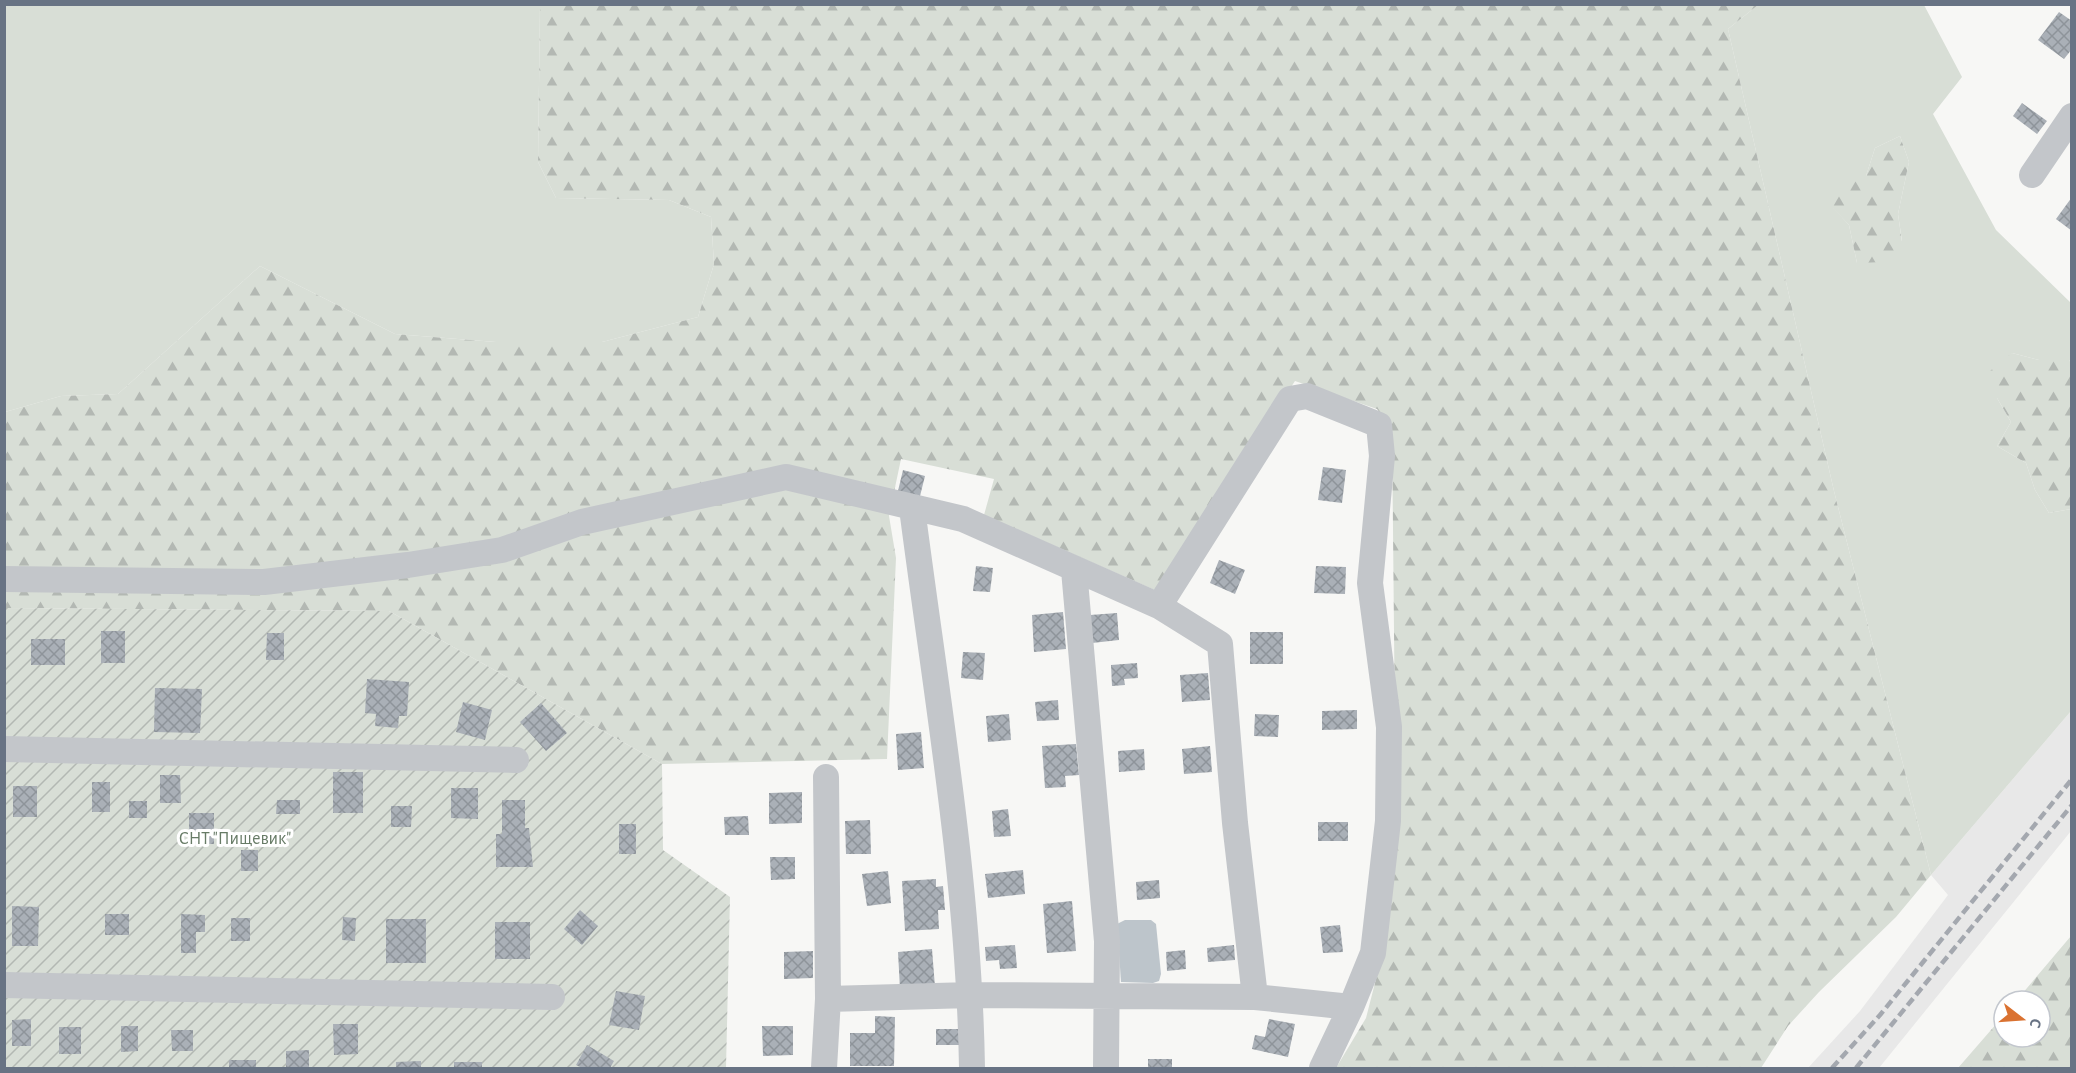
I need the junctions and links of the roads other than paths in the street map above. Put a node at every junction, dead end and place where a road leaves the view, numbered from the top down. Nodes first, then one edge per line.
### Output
1 (2072, 116) edge
2 (2032, 175) dead end
3 (912, 508) junction
4 (1074, 570) junction
5 (4, 579) edge
6 (1159, 606) junction
7 (4, 749) edge
8 (516, 760) dead end
9 (826, 777) dead end
10 (4, 985) edge
11 (971, 995) junction
12 (1107, 995) junction
13 (552, 997) dead end
14 (1255, 997) junction
15 (828, 999) junction
16 (1351, 1007) junction
17 (824, 1068) edge
18 (972, 1068) edge
19 (1106, 1068) edge
20 (1322, 1068) edge

1 - 2 street
3 - 4 street
3 - 5 street
3 - 11 street
4 - 6 street
4 - 12 street
6 - 14 street
6 - 16 street
7 - 8 street
9 - 15 street
10 - 13 street
11 - 12 street
11 - 15 street
11 - 18 street
12 - 14 street
12 - 19 street
14 - 16 street
15 - 17 street
16 - 20 street

